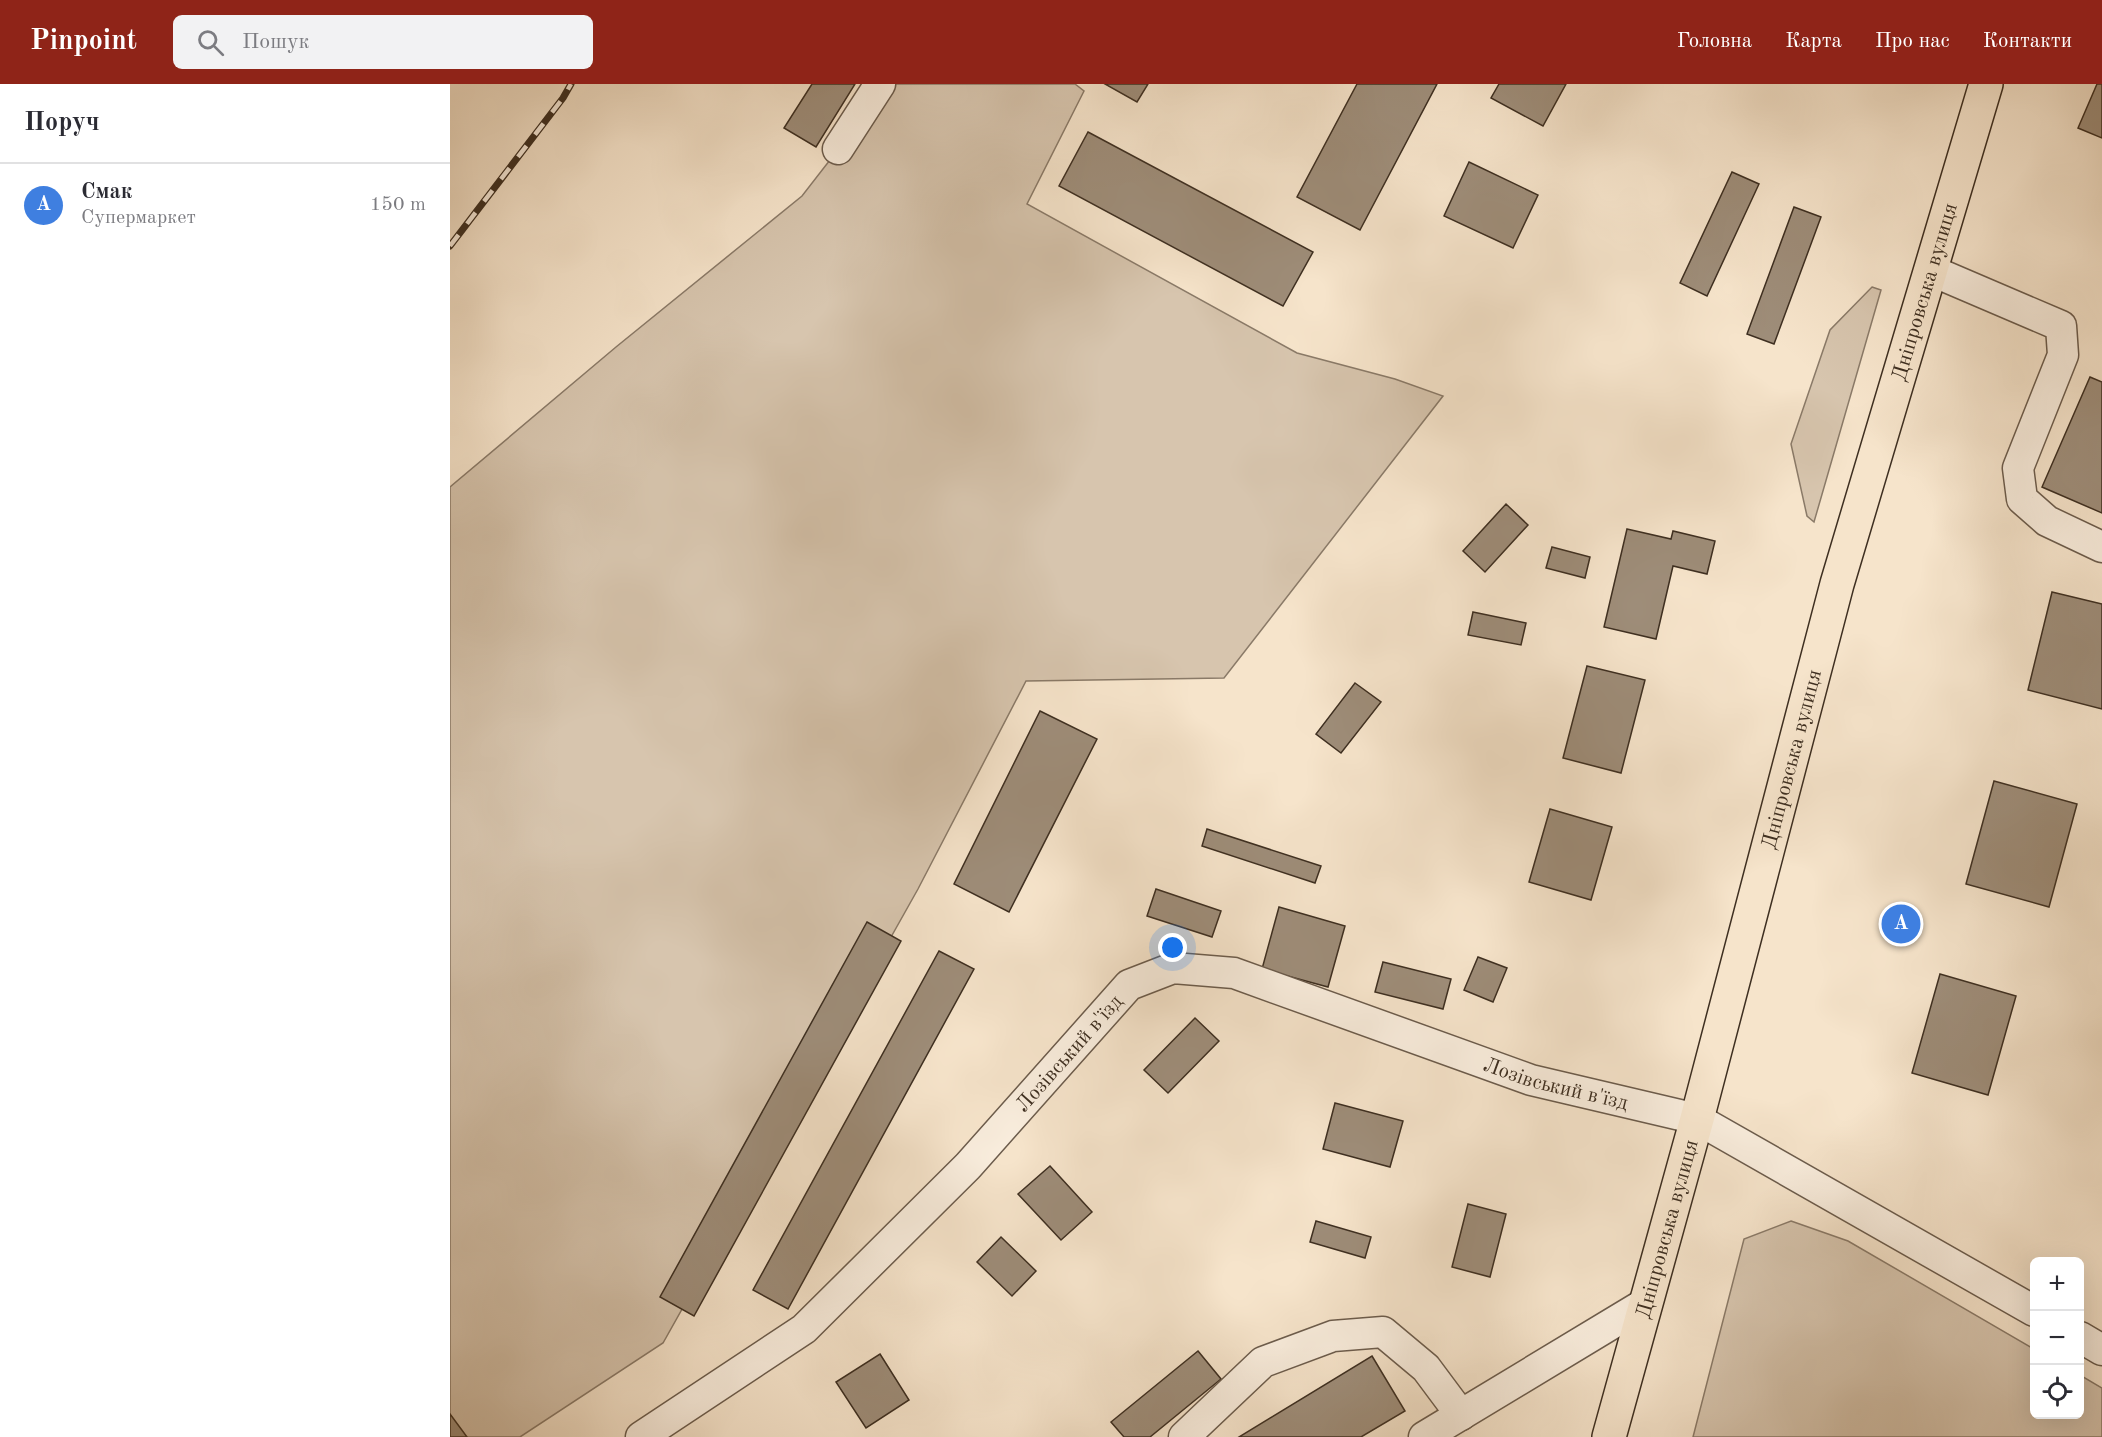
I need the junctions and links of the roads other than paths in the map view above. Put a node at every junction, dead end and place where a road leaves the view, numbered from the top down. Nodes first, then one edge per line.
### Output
1 (880, 84) edge
2 (1986, 84) edge
3 (838, 149) dead end
4 (1930, 270) junction
5 (2102, 547) edge
6 (1696, 1119) junction
7 (1646, 1302) junction
8 (2030, 1309) edge
9 (2084, 1340) edge
10 (2102, 1350) edge
11 (1461, 1415) junction
12 (641, 1437) edge
13 (1184, 1437) edge
14 (1424, 1437) edge
15 (1609, 1437) edge

1 - 3 street
2 - 4 highway, Дніпровська вулиця
4 - 5 street
4 - 6 highway, Дніпровська вулиця
6 - 7 highway, Дніпровська вулиця
6 - 8 street, Лозівський в'їзд
6 - 12 street, Лозівський в'їзд
7 - 11 street
7 - 15 highway, Дніпровська вулиця
9 - 10 street
11 - 13 street
11 - 14 street

